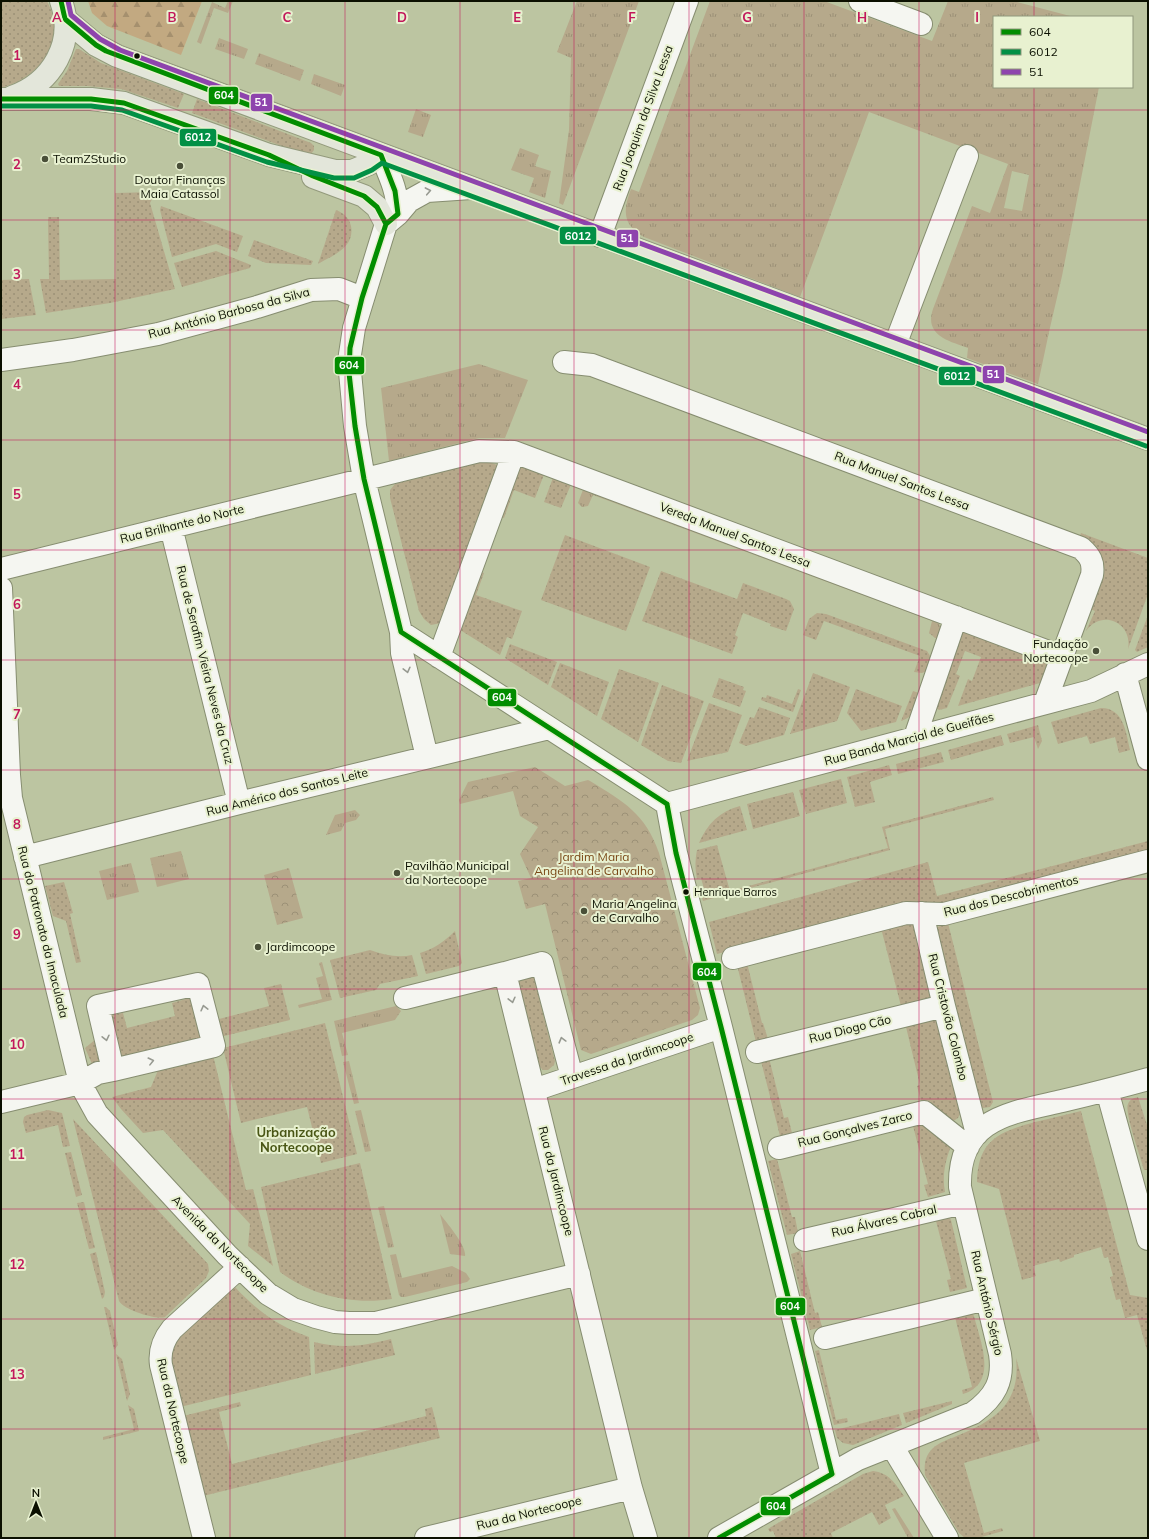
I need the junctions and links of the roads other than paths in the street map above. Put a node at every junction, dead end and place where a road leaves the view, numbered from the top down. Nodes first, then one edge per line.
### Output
1 (687, 1) edge
2 (860, 1) edge
3 (63, 10) edge
4 (921, 24) dead end
5 (1, 99) edge
6 (381, 154) junction
7 (269, 155) junction
8 (967, 156) dead end
9 (471, 188) junction
10 (392, 219) junction
11 (600, 236) junction
12 (362, 298) junction
13 (895, 346) junction
14 (1, 360) edge
15 (564, 362) dead end
16 (1148, 439) edge
17 (514, 452) junction
18 (364, 479) junction
19 (171, 527) junction
20 (1, 569) edge
21 (1, 588) edge
22 (956, 617) junction
23 (401, 632) junction
24 (438, 657) junction
25 (1062, 657) junction
26 (1148, 664) edge
27 (1125, 674) junction
28 (1045, 703) junction
29 (549, 728) junction
30 (915, 737) junction
31 (427, 757) junction
32 (1148, 759) edge
33 (239, 803) junction
34 (667, 804) junction
35 (25, 857) junction
36 (1148, 861) edge
37 (922, 913) junction
38 (733, 958) dead end
39 (505, 973) junction
40 (405, 998) dead end
41 (944, 1006) junction
42 (721, 1027) junction
43 (757, 1052) dead end
44 (113, 1070) junction
45 (572, 1077) junction
46 (1148, 1079) edge
47 (80, 1083) junction
48 (534, 1090) junction
49 (1107, 1090) junction
50 (1, 1102) edge
51 (973, 1134) junction
52 (779, 1148) dead end
53 (963, 1203) junction
54 (1148, 1239) edge
55 (805, 1240) dead end
56 (240, 1267) junction
57 (579, 1274) junction
58 (986, 1299) junction
59 (825, 1338) dead end
60 (892, 1446) junction
61 (832, 1474) junction
62 (631, 1488) junction
63 (204, 1538) edge
64 (426, 1538) edge
65 (646, 1538) edge
66 (719, 1538) edge
67 (947, 1538) edge

1 - 11 street, Rua Joaquim da Silva Lessa
2 - 4 street
3 - 5 main road
3 - 6 main road
5 - 7 main road
6 - 7 main road
6 - 9 main road
6 - 10 street
7 - 10 main road
8 - 13 street
10 -> 9 street
9 - 11 main road
10 - 12 street
11 - 13 main road
12 - 14 street, Rua António Barbosa da Silva
12 - 18 street
13 - 16 main road
15 - 25 street, Rua Manuel Santos Lessa
17 - 18 street, Vereda Manuel Santos Lessa
17 - 22 street, Vereda Manuel Santos Lessa
17 - 24 street
18 - 19 street, Rua Brilhante do Norte
18 - 23 street
19 - 20 street, Rua Brilhante do Norte
19 - 33 street, Rua de Serafim Vieira Neves da Cruz
21 - 35 street, Rua do Patronato da Imaculada
22 - 25 street, Vereda Manuel Santos Lessa
22 - 30 street
23 - 24 street
23 -> 31 street
24 - 29 street
25 - 28 street, Rua Manuel Santos Lessa
26 - 27 street, Rua Banda Marcial de Gueifães
27 - 28 street, Rua Banda Marcial de Gueifães
27 - 32 street
28 - 30 street, Rua Banda Marcial de Gueifães
29 - 31 street, Rua Américo dos Santos Leite
29 - 34 street
30 - 34 street, Rua Banda Marcial de Gueifães
31 - 33 street, Rua Américo dos Santos Leite
33 - 35 street, Rua Américo dos Santos Leite
34 - 42 street
35 - 47 street, Rua do Patronato da Imaculada
36 - 37 street, Rua dos Descobrimentos
37 - 38 street, Rua dos Descobrimentos
37 - 41 street, Rua Cristovão Colombo
39 - 40 street
45 -> 39 street
39 -> 48 street, Rua da Jardimcoope
41 - 43 street, Rua Diogo Cão
41 - 51 street, Rua Cristovão Colombo
42 - 45 street, Travessa da Jardimcoope
42 - 61 street
44 -> 44 street
44 - 47 street
45 - 48 street, Travessa da Jardimcoope
46 - 49 street
47 - 50 street
47 - 56 street, Avenida da Nortecoope
48 - 57 street, Rua da Jardimcoope
49 - 51 street
49 - 54 street
51 - 52 street, Rua Gonçalves Zarco
51 - 53 street, Rua António Sérgio
53 - 55 street, Rua Álvares Cabral
53 - 58 street, Rua António Sérgio
56 - 57 street, Avenida da Nortecoope
56 - 63 street, Rua da Nortecoope
57 - 62 street, Rua da Jardimcoope
58 - 59 street
58 - 60 street, Rua António Sérgio
60 - 61 street, Rua António Sérgio
60 - 67 street
61 - 66 street, Rua António Sérgio
62 - 64 street, Rua da Nortecoope
62 - 65 street, Rua da Jardimcoope

